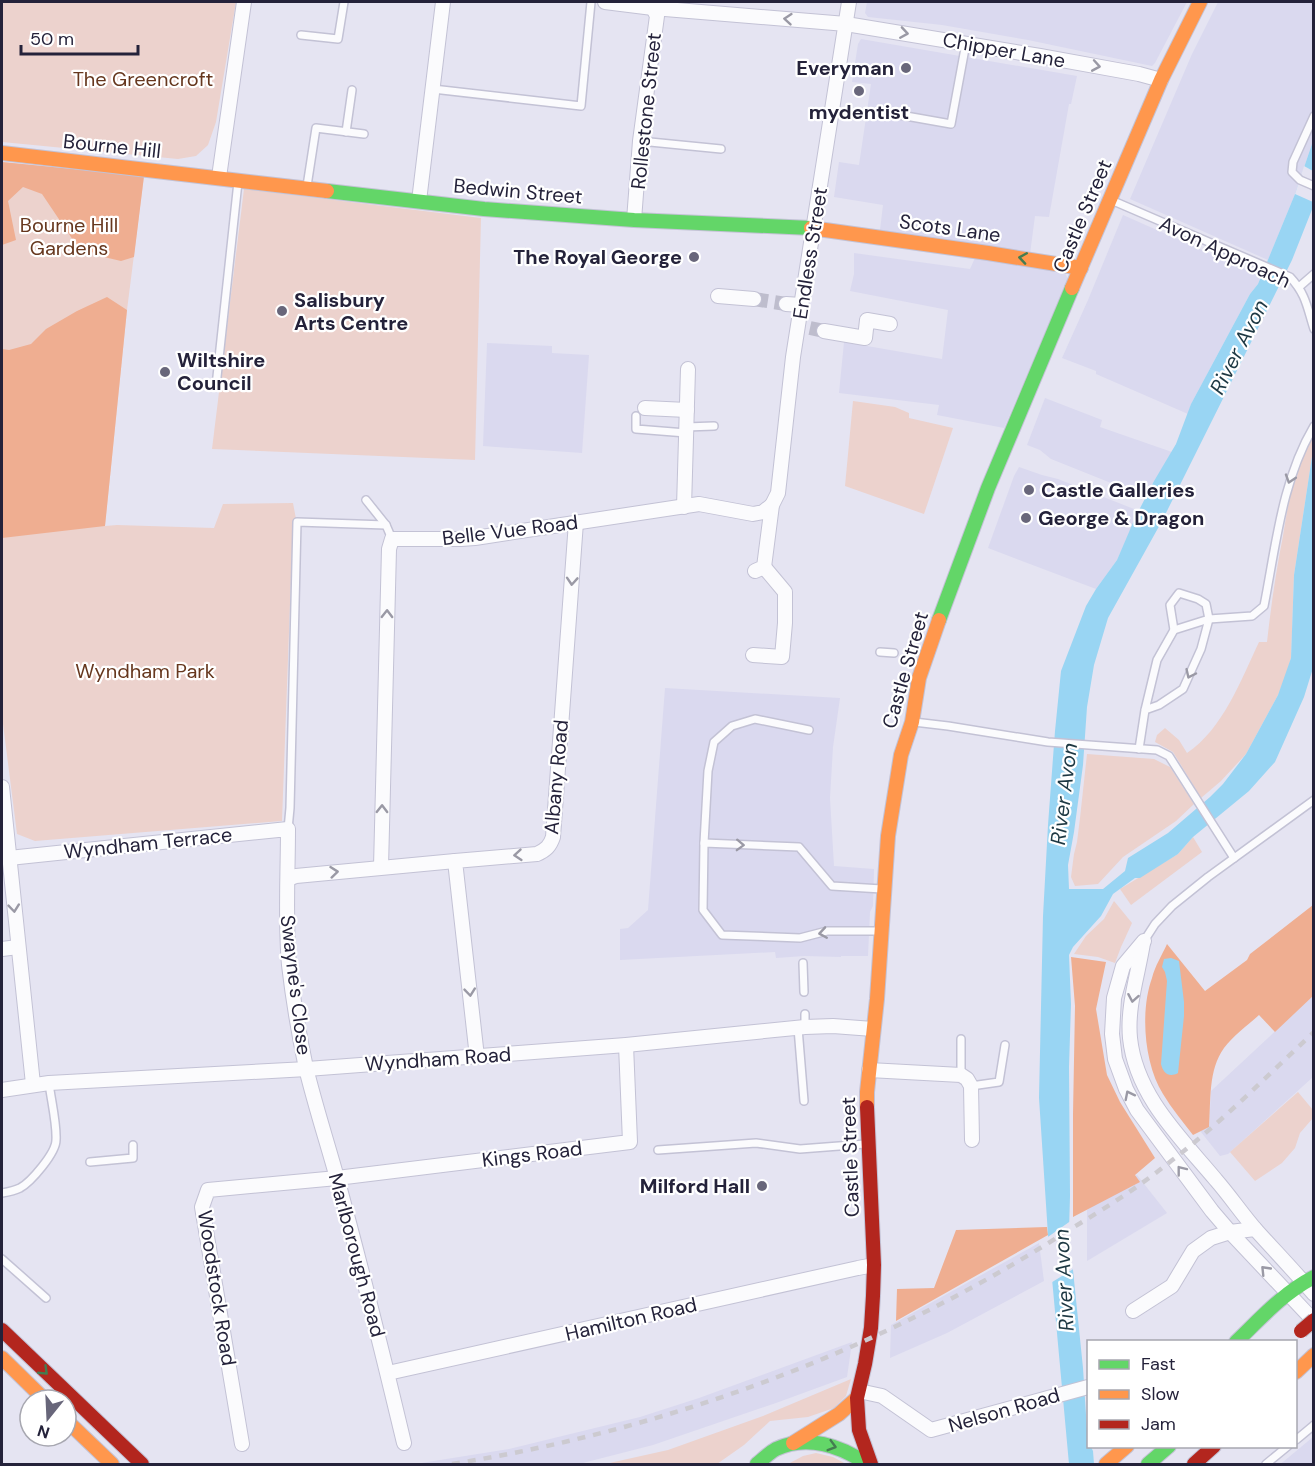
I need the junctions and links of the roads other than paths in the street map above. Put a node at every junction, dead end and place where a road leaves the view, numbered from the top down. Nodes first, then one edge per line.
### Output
1 (244, 2) edge
2 (344, 2) edge
3 (443, 2) edge
4 (591, 2) edge
5 (605, 2) edge
6 (849, 2) edge
7 (1200, 2) edge
8 (654, 5) edge
9 (846, 24) junction
10 (301, 35) dead end
11 (966, 43) junction
12 (1161, 81) junction
13 (434, 89) junction
14 (352, 90) dead end
15 (889, 113) dead end
16 (1314, 116) edge
17 (346, 132) junction
18 (364, 134) dead end
19 (640, 141) junction
20 (721, 149) dead end
21 (2, 153) edge
22 (219, 177) junction
23 (238, 180) junction
24 (1314, 186) edge
25 (307, 188) junction
26 (1109, 199) junction
27 (419, 201) junction
28 (634, 220) junction
29 (814, 228) junction
30 (1081, 268) junction
31 (1314, 274) edge
32 (1301, 290) junction
33 (1314, 292) edge
34 (718, 296) dead end
35 (754, 300) tunnel mouth
36 (786, 304) tunnel mouth
37 (801, 305) junction
38 (890, 324) dead end
39 (1314, 330) edge
40 (824, 331) tunnel mouth
41 (688, 369) dead end
42 (216, 386) dead end
43 (687, 410) junction
44 (641, 412) joint
45 (714, 426) dead end
46 (1314, 426) edge
47 (686, 430) junction
48 (366, 500) dead end
49 (772, 505) junction
50 (684, 507) junction
51 (576, 522) junction
52 (386, 525) junction
53 (392, 539) junction
54 (1209, 619) junction
55 (1174, 630) junction
56 (880, 652) dead end
57 (894, 653) dead end
58 (753, 655) dead end
59 (1145, 710) junction
60 (912, 722) junction
61 (808, 730) dead end
62 (1139, 748) junction
63 (2, 788) edge
64 (1314, 800) edge
65 (288, 829) junction
66 (704, 843) junction
67 (9, 858) junction
68 (1234, 858) junction
69 (455, 861) junction
70 (381, 867) junction
71 (288, 879) junction
72 (884, 890) junction
73 (882, 931) junction
74 (1144, 941) junction
75 (18, 947) junction
76 (2, 950) edge
77 (803, 963) dead end
78 (804, 992) dead end
79 (803, 1023) junction
80 (873, 1029) junction
81 (961, 1039) dead end
82 (626, 1045) junction
83 (1005, 1045) dead end
84 (477, 1056) junction
85 (306, 1069) junction
86 (869, 1070) junction
87 (961, 1075) junction
88 (49, 1083) junction
89 (33, 1084) junction
90 (971, 1086) junction
91 (2, 1090) edge
92 (804, 1101) dead end
93 (972, 1140) dead end
94 (868, 1143) junction
95 (133, 1145) dead end
96 (658, 1150) dead end
97 (90, 1162) dead end
98 (338, 1178) junction
99 (2, 1193) edge
100 (1255, 1229) junction
101 (1230, 1232) junction
102 (2, 1259) edge
103 (874, 1265) junction
104 (1309, 1280) edge
105 (1288, 1294) junction
106 (1314, 1294) edge
107 (46, 1298) dead end
108 (1133, 1311) dead end
109 (1314, 1320) edge
110 (2, 1330) edge
111 (1237, 1340) edge
112 (1290, 1340) edge
113 (1314, 1355) edge
114 (2, 1358) edge
115 (1297, 1371) edge
116 (388, 1373) junction
117 (1087, 1387) edge
118 (33, 1388) edge
119 (858, 1394) junction
120 (1314, 1425) edge
121 (78, 1431) edge
122 (1297, 1439) edge
123 (404, 1443) dead end
124 (793, 1443) junction
125 (242, 1444) dead end
126 (1125, 1448) edge
127 (1168, 1448) edge
128 (1213, 1448) edge
129 (1286, 1448) edge
130 (112, 1464) edge
131 (142, 1464) edge
132 (757, 1464) edge
133 (869, 1464) edge
134 (1106, 1464) edge
135 (1148, 1464) edge
136 (1194, 1464) edge
137 (1266, 1464) edge

1 - 22 street
2 - 10 lane
3 - 13 street
4 - 13 lane
5 - 8 street, Chipper Lane
6 - 9 street, Endless Street
7 - 12 main road, Castle Street
9 -> 8 street, Chipper Lane
8 - 19 street, Rollestone Street
9 -> 11 street, Chipper Lane
9 - 29 street, Endless Street
11 -> 12 street, Chipper Lane
11 - 15 lane
12 - 26 main road, Castle Street
13 - 27 street
14 - 17 lane
16 - 24 lane
17 - 18 lane
17 - 25 lane
19 - 20 lane
19 - 28 street, Rollestone Street
21 - 22 main road, Bourne Hill
22 - 23 main road, Bedwin Street
23 - 25 main road, Bedwin Street
23 - 42 lane
25 - 27 main road, Bedwin Street
26 - 30 main road, Castle Street
26 - 32 lane, Avon Approach
27 - 28 main road, Bedwin Street
28 - 29 main road, Bedwin Street
30 -> 29 main road, Scots Lane
29 - 37 street, Endless Street
30 - 60 main road, Castle Street
31 - 32 lane
32 - 33 lane
32 - 39 lane, Avon Approach
34 - 35 street
36 - 37 street
37 - 49 street, Endless Street
38 - 40 street
41 - 43 street
43 - 44 street
43 - 47 street
44 - 47 lane
45 - 47 lane
46 -> 54 lane
47 - 50 street
48 - 52 lane
49 - 50 street, Belle Vue Road
49 - 58 street, Endless Street
50 - 51 street, Belle Vue Road
51 - 53 street, Belle Vue Road
51 -> 69 street, Albany Road
52 - 53 lane
52 - 65 lane
70 -> 53 street
54 - 55 lane
54 - 55 lane
54 -> 59 lane
55 - 59 lane
56 - 57 lane
59 - 62 lane
60 - 62 lane
60 - 72 main road, Castle Street
61 - 66 lane
62 - 68 lane
63 - 67 street
64 - 68 lane
65 - 67 street, Wyndham Terrace
65 - 71 street, Swayne's Close
66 -> 72 lane
73 -> 66 lane
67 -> 75 street
68 - 74 lane
69 - 70 street
69 -> 84 street
71 -> 70 street
71 - 85 street, Swayne's Close
72 - 73 main road, Castle Street
73 - 80 main road, Castle Street
74 -> 100 street
101 -> 74 street
75 - 76 street
75 - 89 street
77 - 78 lane
79 - 80 street, Wyndham Road
79 - 82 street, Wyndham Road
79 - 92 lane
80 - 86 main road, Castle Street
81 - 87 lane
82 - 84 street, Wyndham Road
82 - 98 street, Kings Road
83 - 90 lane
84 - 85 street, Wyndham Road
85 - 88 street, Wyndham Road
85 - 98 street, Marlborough Road
86 - 87 street
86 - 94 main road, Castle Street
87 - 90 street
88 - 89 street, Wyndham Road
88 - 99 lane
89 - 91 street, Wyndham Road
90 - 93 street
94 - 96 lane
94 - 103 main road, Castle Street
95 - 97 lane
98 - 116 street, Marlborough Road
98 - 125 street, Woodstock Road
100 - 101 street
100 - 104 street
105 -> 101 street
101 - 108 street
102 - 107 lane
103 - 116 street, Hamilton Road
103 - 119 main road, Castle Street
104 - 105 main road
104 - 106 street
105 - 109 street
105 - 111 main road
109 - 112 main road, bridge
110 -> 131 main road
113 - 115 main road
114 - 118 main road
116 - 123 street, Marlborough Road
117 - 119 street, Nelson Road
119 - 124 main road
119 - 133 main road, Castle Street
120 - 122 lane
121 - 130 main road
124 - 132 main road
124 -> 133 main road
126 - 134 main road
127 - 135 main road
128 - 136 main road
129 - 137 lane

